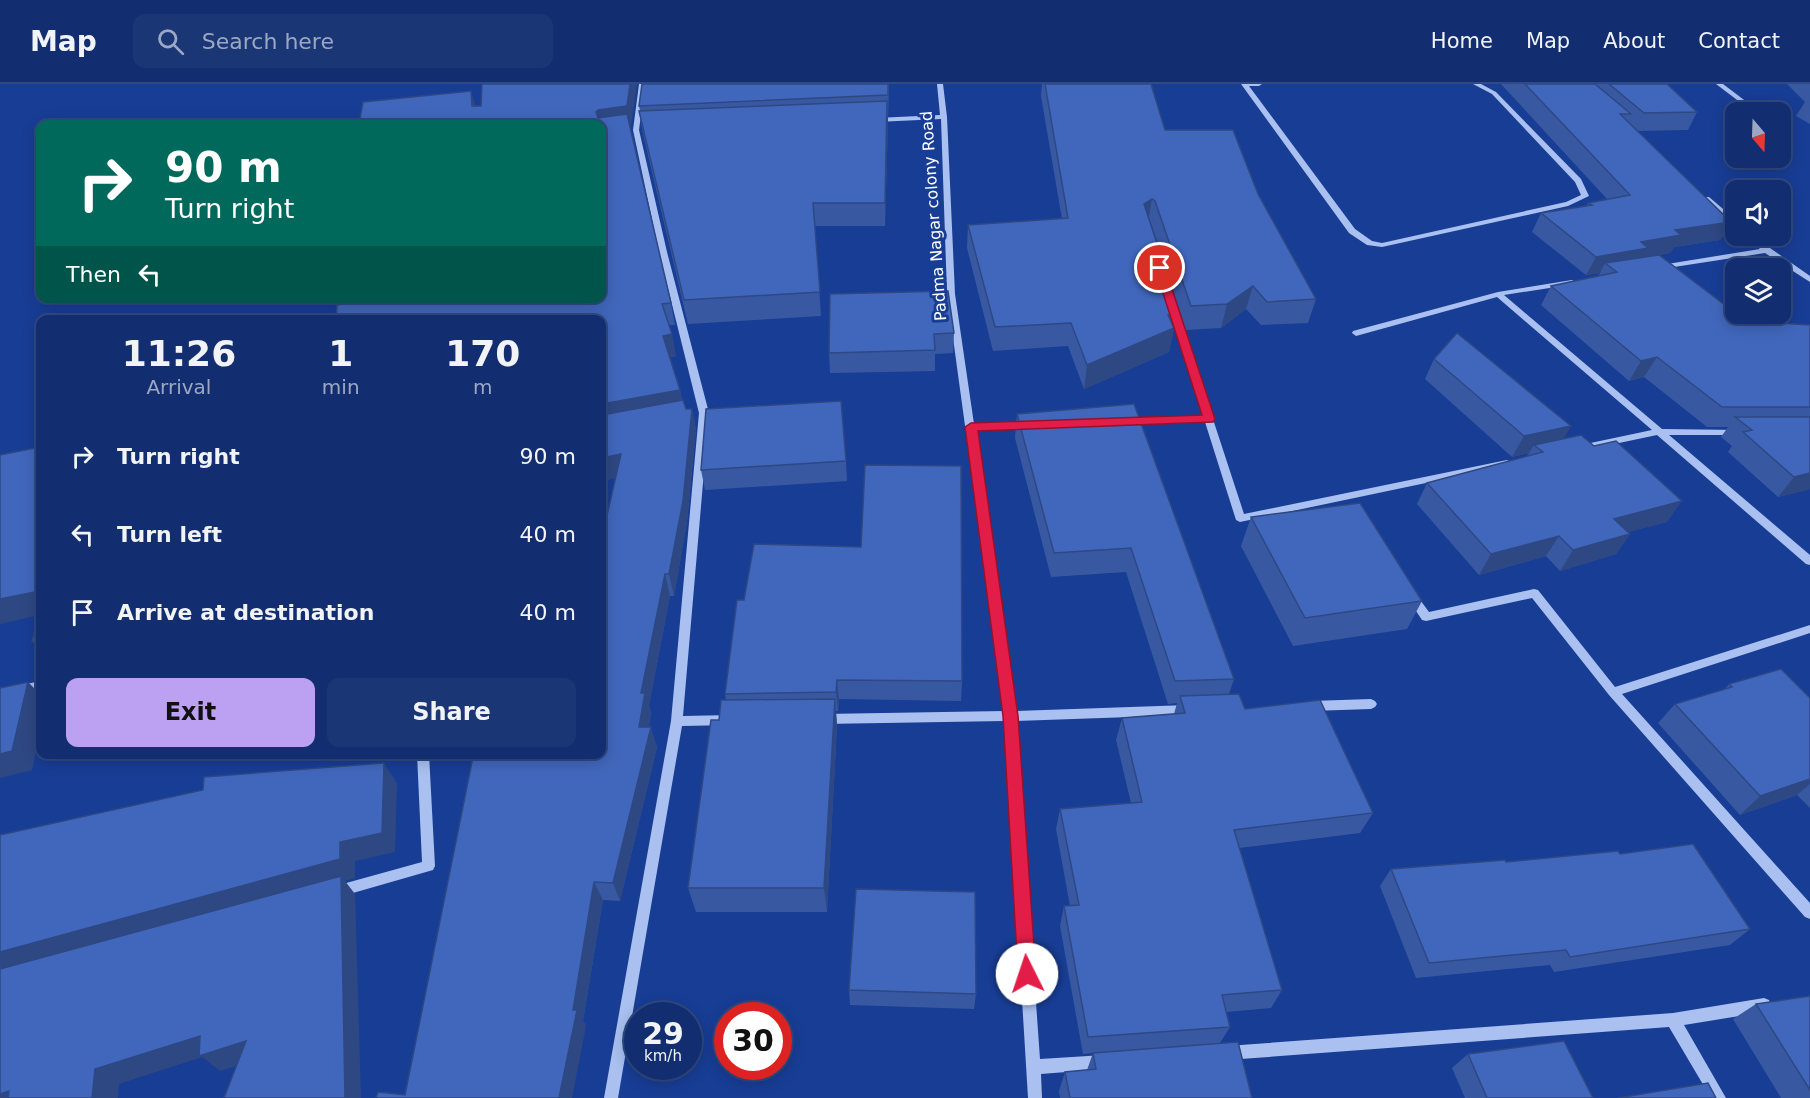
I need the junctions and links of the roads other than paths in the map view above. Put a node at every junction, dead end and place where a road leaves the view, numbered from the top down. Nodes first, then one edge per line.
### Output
1 (642, 84) edge
2 (940, 84) edge
3 (1244, 84) edge
4 (1259, 84) edge
5 (1476, 84) edge
6 (1719, 84) edge
7 (1743, 102) edge
8 (944, 117) junction
9 (873, 120) edge
10 (648, 129) edge
11 (636, 130) junction
12 (624, 131) edge
13 (1699, 193) edge
14 (1725, 215) edge
15 (1761, 246) edge
16 (1766, 250) junction
17 (1650, 269) edge
18 (1810, 280) edge
19 (1580, 281) edge
20 (1498, 294) junction
21 (1170, 300) edge
22 (1356, 333) dead end
23 (704, 413) junction
24 (693, 415) edge
25 (1209, 419) junction
26 (1114, 422) edge
27 (1043, 425) edge
28 (971, 427) junction
29 (1659, 432) junction
30 (1752, 432) edge
31 (1567, 451) edge
32 (1521, 460) edge
33 (1810, 561) edge
34 (1406, 589) edge
35 (1810, 629) edge
36 (36, 687) edge
37 (1613, 692) junction
38 (0, 695) edge
39 (1371, 704) dead end
40 (1301, 707) edge
41 (1197, 710) edge
42 (1010, 716) junction
43 (808, 719) edge
44 (677, 720) junction
45 (749, 720) edge
46 (423, 759) edge
47 (327, 894) edge
48 (1810, 913) edge
49 (1776, 1002) edge
50 (1673, 1020) junction
51 (1211, 1054) edge
52 (1116, 1061) edge
53 (1033, 1067) junction
54 (611, 1098) edge
55 (1035, 1098) edge
56 (1719, 1098) edge

1 - 11 street
2 - 8 street, Padma Nagar colony Road
3 - 4 street
3 - 5 street
6 - 7 street
8 - 9 street
8 - 28 street, Padma Nagar colony Road
10 - 11 street
11 - 12 street
11 - 23 street
13 - 14 street
15 - 16 street
16 - 17 street
16 - 18 street
19 - 20 street
20 - 22 street
20 - 29 street
21 - 25 street
23 - 24 street
23 - 44 street
25 - 26 street
25 - 32 street
27 - 28 street
28 - 42 street, Padma Nagar colony Road
29 - 30 street
29 - 31 street
29 - 33 street
34 - 37 street
35 - 37 street
36 - 38 street
37 - 48 street
39 - 40 street
41 - 42 street
42 - 43 street
42 - 53 street, Padma Nagar colony Road
44 - 45 street
44 - 54 street
46 - 47 street
49 - 50 street
50 - 51 street
50 - 56 street
52 - 53 street
53 - 55 street, Padma Nagar colony Road

